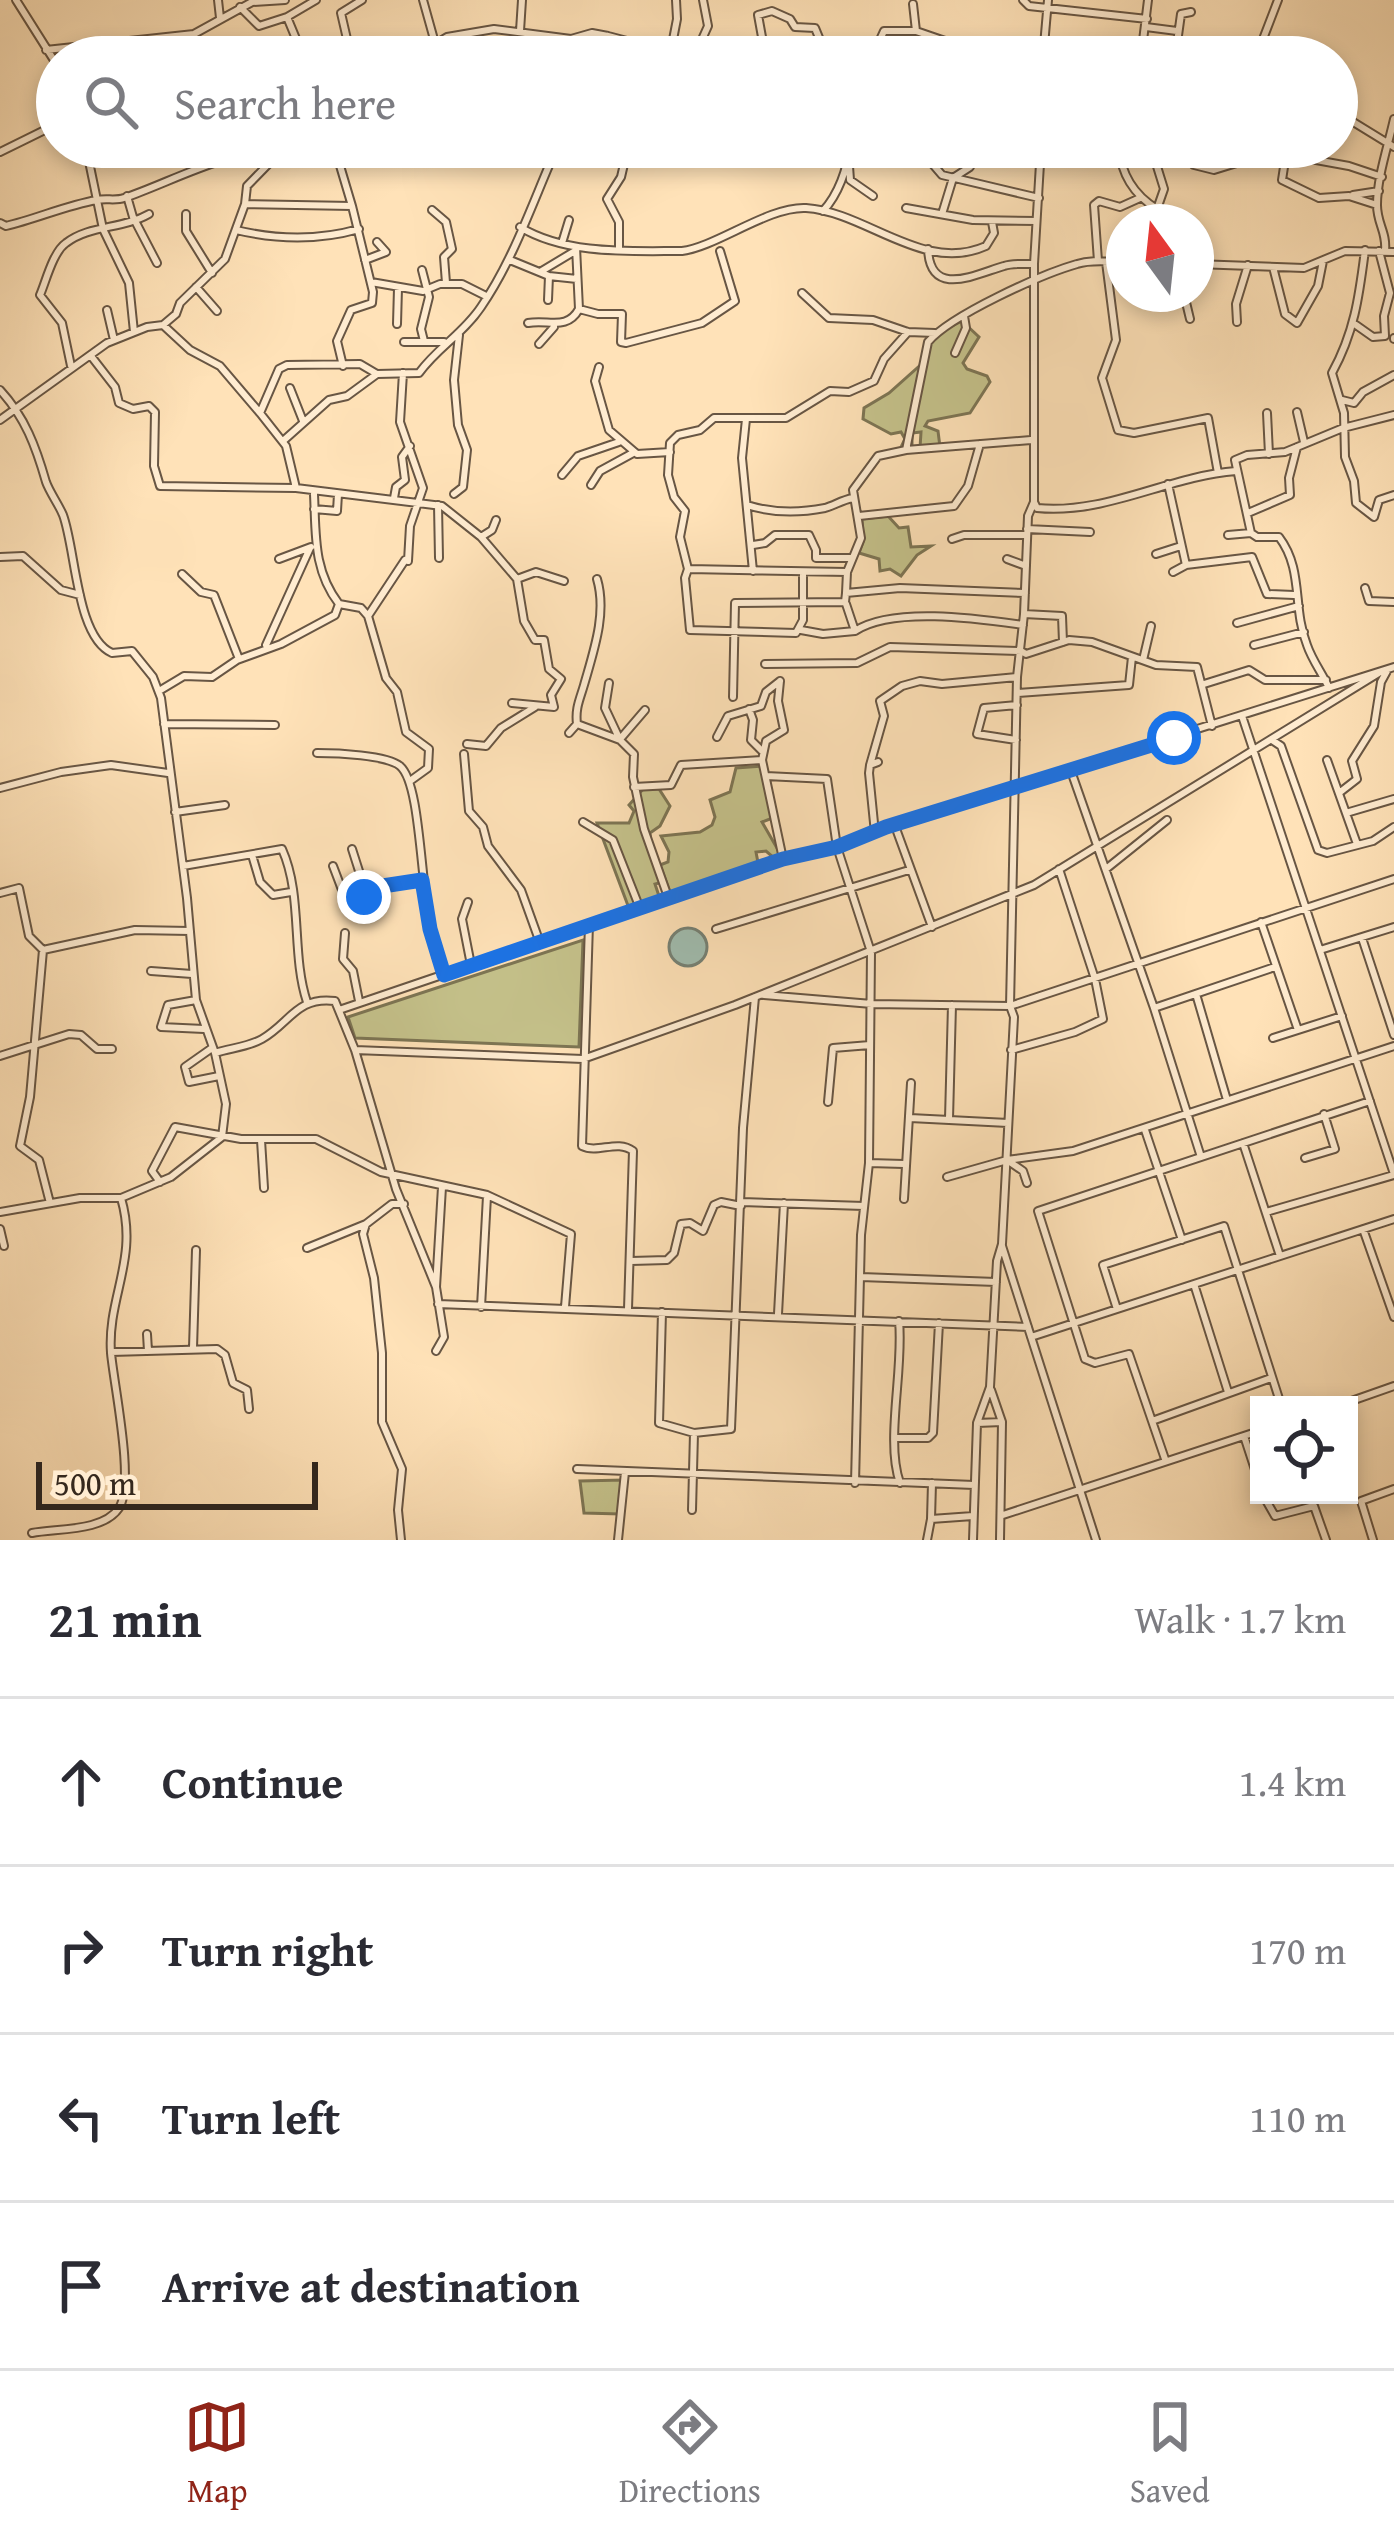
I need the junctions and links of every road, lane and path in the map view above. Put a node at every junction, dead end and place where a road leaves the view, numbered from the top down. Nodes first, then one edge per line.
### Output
1 (16, 0) edge
2 (218, 0) edge
3 (285, 0) edge
4 (316, 0) edge
5 (362, 0) edge
6 (423, 0) edge
7 (522, 0) edge
8 (676, 0) edge
9 (703, 0) edge
10 (1023, 0) edge
11 (1148, 0) edge
12 (1278, 0) edge
13 (913, 4) dead end
14 (1048, 4) edge
15 (240, 7) junction
16 (1191, 12) dead end
17 (287, 17) junction
18 (220, 18) junction
19 (1146, 23) junction
20 (520, 31) junction
21 (916, 31) junction
22 (1178, 32) junction
23 (530, 34) joint
24 (186, 35) joint
25 (608, 35) edge
26 (38, 36) edge
27 (180, 36) edge
28 (295, 36) edge
29 (346, 36) edge
30 (433, 36) edge
31 (464, 36) edge
32 (546, 36) edge
33 (584, 36) edge
34 (674, 36) edge
35 (703, 36) edge
36 (762, 36) edge
37 (818, 36) edge
38 (882, 36) edge
39 (931, 36) edge
40 (1045, 36) edge
41 (1144, 36) edge
42 (1177, 36) edge
43 (1264, 36) edge
44 (1394, 119) edge
45 (1358, 125) edge
46 (36, 134) edge
47 (1391, 145) edge
48 (0, 152) edge
49 (90, 168) edge
50 (200, 168) edge
51 (264, 168) edge
52 (341, 168) edge
53 (544, 168) edge
54 (623, 168) edge
55 (846, 168) edge
56 (849, 168) edge
57 (934, 168) edge
58 (968, 168) edge
59 (1040, 168) edge
60 (1124, 168) edge
61 (1158, 168) edge
62 (1284, 168) edge
63 (1355, 168) edge
64 (1382, 177) junction
65 (953, 178) junction
66 (1379, 191) junction
67 (127, 196) junction
68 (873, 196) dead end
69 (1349, 196) junction
70 (1039, 198) junction
71 (1140, 198) junction
72 (95, 200) junction
73 (245, 204) junction
74 (1149, 204) edge
75 (1159, 204) edge
76 (1377, 205) junction
77 (352, 206) junction
78 (906, 208) dead end
79 (432, 210) dead end
80 (823, 211) junction
81 (149, 214) dead end
82 (186, 214) dead end
83 (942, 214) junction
84 (569, 220) dead end
85 (136, 221) junction
86 (1037, 221) junction
87 (446, 222) junction
88 (992, 222) junction
89 (0, 223) edge
90 (457, 223) dead end
91 (520, 227) junction
92 (103, 229) junction
93 (236, 230) junction
94 (359, 230) junction
95 (377, 242) dead end
96 (562, 243) junction
97 (575, 249) junction
98 (619, 249) junction
99 (928, 249) junction
100 (1365, 250) junction
101 (721, 251) dead end
102 (1386, 251) edge
103 (1325, 258) junction
104 (365, 260) junction
105 (510, 260) junction
106 (1102, 261) junction
107 (1106, 261) edge
108 (157, 263) dead end
109 (1034, 264) junction
110 (1214, 264) edge
111 (1248, 265) junction
112 (1273, 267) junction
113 (422, 270) dead end
114 (212, 273) junction
115 (544, 274) junction
116 (577, 279) junction
117 (1036, 280) junction
118 (371, 282) junction
119 (446, 283) junction
120 (196, 287) junction
121 (398, 288) junction
122 (428, 290) junction
123 (802, 293) dead end
124 (487, 296) junction
125 (1391, 299) edge
126 (548, 300) dead end
127 (579, 308) junction
128 (106, 310) dead end
129 (217, 311) dead end
130 (1188, 312) edge
131 (964, 316) junction
132 (1190, 319) dead end
133 (1237, 322) dead end
134 (528, 323) dead end
135 (397, 324) dead end
136 (1354, 324) junction
137 (557, 325) junction
138 (163, 326) junction
139 (134, 332) junction
140 (908, 332) junction
141 (935, 333) junction
142 (459, 335) junction
143 (1394, 338) edge
144 (1382, 339) junction
145 (114, 340) junction
146 (424, 341) junction
147 (404, 342) dead end
148 (444, 342) junction
149 (539, 344) dead end
150 (956, 353) dead end
151 (91, 356) junction
152 (70, 366) junction
153 (343, 366) junction
154 (599, 367) dead end
155 (403, 373) junction
156 (376, 374) junction
157 (1394, 375) edge
158 (290, 388) dead end
159 (0, 390) edge
160 (1339, 399) junction
161 (17, 408) junction
162 (1297, 412) dead end
163 (260, 413) junction
164 (1267, 413) dead end
165 (1394, 415) edge
166 (746, 419) junction
167 (0, 420) edge
168 (303, 422) junction
169 (1343, 428) junction
170 (1031, 440) junction
171 (283, 441) junction
172 (619, 442) junction
173 (980, 444) junction
174 (1300, 445) junction
175 (410, 446) junction
176 (906, 449) junction
177 (670, 452) junction
178 (633, 453) junction
179 (1268, 454) junction
180 (1236, 471) junction
181 (1218, 473) junction
182 (562, 475) dead end
183 (1168, 484) junction
184 (591, 485) dead end
185 (296, 488) junction
186 (314, 492) junction
187 (338, 494) junction
188 (454, 494) dead end
189 (1394, 495) edge
190 (394, 498) junction
191 (853, 498) junction
192 (420, 500) junction
193 (1034, 502) junction
194 (438, 505) junction
195 (747, 505) junction
196 (314, 508) junction
197 (1248, 513) junction
198 (860, 516) junction
199 (496, 520) dead end
200 (1027, 532) junction
201 (1090, 532) dead end
202 (1251, 533) junction
203 (1228, 535) dead end
204 (481, 537) junction
205 (952, 539) dead end
206 (753, 545) junction
207 (312, 546) junction
208 (1180, 546) junction
209 (1156, 554) dead end
210 (0, 557) edge
211 (439, 558) dead end
212 (852, 558) junction
213 (279, 559) dead end
214 (1007, 559) dead end
215 (1186, 565) junction
216 (1026, 566) junction
217 (688, 568) junction
218 (753, 572) junction
219 (847, 572) junction
220 (1173, 572) dead end
221 (803, 573) junction
222 (182, 574) dead end
223 (517, 579) junction
224 (597, 579) dead end
225 (564, 581) dead end
226 (1365, 587) dead end
227 (1025, 593) junction
228 (80, 595) junction
229 (1294, 595) junction
230 (845, 598) junction
231 (1394, 602) edge
232 (803, 603) junction
233 (1298, 606) junction
234 (338, 608) junction
235 (1024, 614) junction
236 (368, 616) junction
237 (1237, 623) dead end
238 (1023, 625) junction
239 (1151, 626) dead end
240 (800, 630) junction
241 (855, 631) junction
242 (1304, 632) junction
243 (732, 633) junction
244 (1063, 642) junction
245 (1254, 645) dead end
246 (264, 648) junction
247 (1022, 651) junction
248 (1132, 657) junction
249 (238, 659) junction
250 (1143, 660) junction
251 (765, 664) dead end
252 (1388, 669) edge
253 (1017, 676) junction
254 (609, 683) dead end
255 (1204, 684) junction
256 (1327, 684) junction
257 (159, 691) junction
258 (1018, 693) junction
259 (733, 697) dead end
260 (512, 704) dead end
261 (1017, 705) junction
262 (536, 707) junction
263 (749, 709) junction
264 (645, 710) dead end
265 (1242, 716) junction
266 (164, 724) junction
267 (577, 724) junction
268 (275, 725) dead end
269 (1212, 726) junction
270 (569, 733) dead end
271 (1281, 734) junction
272 (717, 737) dead end
273 (621, 739) junction
274 (1016, 740) junction
275 (1272, 740) junction
276 (467, 744) dead end
277 (1281, 746) junction
278 (1254, 751) junction
279 (317, 754) dead end
280 (464, 754) dead end
281 (762, 756) junction
282 (1327, 760) dead end
283 (1071, 771) junction
284 (168, 773) junction
285 (766, 776) junction
286 (410, 781) junction
287 (634, 787) junction
288 (0, 788) edge
289 (1016, 789) junction
290 (1340, 793) junction
291 (1394, 799) edge
292 (225, 805) dead end
293 (175, 812) junction
294 (1346, 813) junction
295 (1167, 820) dead end
296 (583, 822) dead end
297 (895, 826) junction
298 (1394, 827) edge
299 (875, 833) junction
300 (1357, 844) junction
301 (1099, 846) junction
302 (837, 847) junction
303 (352, 849) dead end
304 (252, 855) junction
305 (783, 859) junction
306 (183, 866) junction
307 (333, 866) dead end
308 (1059, 869) junction
309 (1106, 869) junction
310 (909, 870) junction
311 (1394, 879) edge
312 (422, 880) junction
313 (849, 890) junction
314 (291, 892) junction
315 (1014, 892) junction
316 (0, 893) edge
317 (366, 893) junction
318 (668, 897) junction
319 (468, 902) dead end
320 (640, 906) junction
321 (1306, 908) junction
322 (1261, 922) junction
323 (589, 925) junction
324 (932, 927) junction
325 (1394, 927) edge
326 (716, 929) dead end
327 (190, 932) junction
328 (345, 933) dead end
329 (1362, 938) junction
330 (539, 940) junction
331 (43, 950) junction
332 (1320, 950) junction
333 (871, 952) junction
334 (471, 965) junction
335 (1139, 966) junction
336 (1275, 967) junction
337 (152, 971) dead end
338 (193, 974) junction
339 (444, 975) junction
340 (1096, 980) junction
341 (1196, 994) junction
342 (758, 996) junction
343 (196, 1000) junction
344 (358, 1001) junction
345 (307, 1002) junction
346 (872, 1004) junction
347 (952, 1005) junction
348 (1010, 1006) junction
349 (341, 1009) junction
350 (1154, 1009) junction
351 (1342, 1016) junction
352 (204, 1029) junction
353 (1298, 1030) junction
354 (1394, 1035) edge
355 (1273, 1038) dead end
356 (35, 1042) junction
357 (870, 1045) junction
358 (1394, 1046) edge
359 (112, 1049) dead end
360 (355, 1049) junction
361 (213, 1050) junction
362 (1011, 1050) junction
363 (0, 1056) edge
364 (583, 1059) junction
365 (1355, 1059) junction
366 (219, 1076) junction
367 (911, 1083) dead end
368 (1228, 1101) junction
369 (1370, 1101) junction
370 (828, 1102) dead end
371 (1186, 1114) junction
372 (1324, 1114) junction
373 (908, 1118) junction
374 (949, 1119) junction
375 (1008, 1123) junction
376 (1145, 1128) junction
377 (222, 1137) junction
378 (261, 1139) junction
379 (1243, 1143) junction
380 (1201, 1157) junction
381 (1305, 1158) dead end
382 (1006, 1160) junction
383 (869, 1163) junction
384 (904, 1164) junction
385 (1160, 1172) junction
386 (392, 1174) junction
387 (1394, 1175) edge
388 (947, 1178) dead end
389 (160, 1182) junction
390 (1028, 1183) dead end
391 (442, 1187) junction
392 (264, 1188) dead end
393 (396, 1190) junction
394 (487, 1195) junction
395 (122, 1198) junction
396 (904, 1199) dead end
397 (50, 1203) junction
398 (784, 1203) junction
399 (392, 1204) junction
400 (404, 1204) junction
401 (741, 1204) junction
402 (864, 1206) junction
403 (0, 1212) edge
404 (1266, 1212) junction
405 (1394, 1219) edge
406 (366, 1224) junction
407 (1363, 1228) junction
408 (0, 1229) edge
409 (1182, 1240) junction
410 (1002, 1244) junction
411 (4, 1246) dead end
412 (307, 1248) dead end
413 (196, 1250) dead end
414 (1280, 1256) junction
415 (630, 1261) junction
416 (1237, 1270) junction
417 (861, 1277) junction
418 (996, 1282) junction
419 (1195, 1283) junction
420 (436, 1287) junction
421 (439, 1304) junction
422 (481, 1306) junction
423 (565, 1307) junction
424 (628, 1309) junction
425 (1117, 1309) junction
426 (662, 1312) junction
427 (738, 1314) junction
428 (778, 1315) junction
429 (1394, 1317) edge
430 (860, 1320) junction
431 (899, 1321) junction
432 (939, 1323) junction
433 (1074, 1323) junction
434 (995, 1326) junction
435 (1028, 1327) junction
436 (147, 1334) dead end
437 (1031, 1337) junction
438 (193, 1348) junction
439 (148, 1351) junction
440 (436, 1351) dead end
441 (111, 1352) junction
442 (1271, 1378) junction
443 (1394, 1386) edge
444 (990, 1387) junction
445 (1228, 1392) junction
446 (1278, 1396) edge
447 (1358, 1399) edge
448 (249, 1409) dead end
449 (1152, 1420) junction
450 (1002, 1422) junction
451 (976, 1423) junction
452 (694, 1433) junction
453 (1250, 1434) edge
454 (1244, 1436) junction
455 (896, 1438) junction
456 (1250, 1454) edge
457 (1165, 1459) junction
458 (578, 1469) dead end
459 (625, 1472) junction
460 (692, 1472) junction
461 (855, 1483) junction
462 (900, 1483) junction
463 (932, 1483) junction
464 (974, 1485) junction
465 (1080, 1489) junction
466 (1394, 1490) edge
467 (1266, 1504) edge
468 (1314, 1505) joint
469 (692, 1510) dead end
470 (1003, 1514) junction
471 (973, 1516) junction
472 (931, 1519) junction
473 (32, 1533) dead end
474 (401, 1540) edge
475 (618, 1540) edge
476 (927, 1540) edge
477 (973, 1540) edge
478 (1000, 1540) edge
479 (1096, 1540) edge
480 (1326, 1540) edge
481 (1373, 1540) edge

1 - 26 street
2 - 18 street
3 - 15 street
4 - 17 street
5 - 29 street
6 - 30 street
7 - 20 street
8 - 34 street
9 - 35 street
10 - 14 street
11 - 19 street
12 - 43 street
13 - 21 street
14 - 19 street
14 - 40 street
15 - 17 street
15 - 18 street
16 - 22 street
17 - 28 street
18 - 24 street
19 - 22 street
19 - 41 street
20 - 23 street
20 - 31 street
21 - 38 street
21 - 39 street
22 - 42 street
23 - 32 street
24 - 27 street
25 - 33 street
36 - 37 street
44 - 47 street
45 - 47 street
46 - 48 street
47 - 64 street
49 - 72 street
50 - 67 street
51 - 73 street
52 - 77 street
53 - 91 street
54 - 98 street
55 - 80 street
56 - 68 street
57 - 65 street
58 - 65 street
59 - 70 street
60 - 71 street
61 - 75 street
62 - 69 street
63 - 64 street
64 - 66 street
65 - 70 street
65 - 83 street
66 - 69 street
66 - 76 street
67 - 72 street
67 - 85 street
69 - 76 street
70 - 86 street
71 - 74 street
71 - 106 street
72 - 89 street
72 - 92 street
73 - 77 street
73 - 93 street
76 - 102 street
77 - 94 street
78 - 83 street
79 - 87 street
80 - 98 street
80 - 99 street
81 - 85 street
82 - 114 street
83 - 88 street
84 - 96 street
85 - 92 street
85 - 108 street
86 - 88 street
86 - 109 street
87 - 90 street
87 - 119 street
88 - 99 street
91 - 96 street
91 - 105 street
92 - 139 street
92 - 152 street
93 - 94 street
93 - 114 street
94 - 104 street
95 - 104 street
96 - 97 street
97 - 98 street
97 - 115 street
97 - 116 street
99 - 109 street
100 - 102 street
100 - 103 street
100 - 136 street
101 - 127 street
102 - 125 street
103 - 112 street
103 - 112 street
104 - 118 street
105 - 115 street
105 - 124 street
106 - 107 street
106 - 117 street
106 - 181 street
109 - 117 street
110 - 111 street
111 - 112 street
111 - 133 street
113 - 122 street
114 - 120 street
115 - 116 street
115 - 126 street
116 - 127 street
117 - 131 street
117 - 170 street
118 - 121 street
118 - 153 street
119 - 122 street
119 - 124 street
120 - 129 street
120 - 138 street
121 - 122 street
121 - 135 street
122 - 146 street
123 - 140 street
124 - 142 street
125 - 144 street
127 - 137 street
128 - 145 street
130 - 132 street
131 - 141 street
131 - 150 street
134 - 137 street
136 - 144 street
136 - 160 street
137 - 149 street
138 - 139 street
138 - 163 street
139 - 145 street
140 - 141 street
140 - 166 street
141 - 176 street
142 - 148 street
142 - 188 street
143 - 144 street
145 - 151 street
146 - 147 street
146 - 148 street
148 - 155 street
151 - 152 street
151 - 185 street
152 - 161 street
153 - 156 street
153 - 163 street
154 - 172 street
155 - 156 street
155 - 175 street
156 - 168 street
157 - 160 street
158 - 168 street
159 - 161 street
160 - 169 street
161 - 167 street
161 - 228 street
162 - 174 street
163 - 171 street
164 - 179 street
165 - 169 street
166 - 177 street
166 - 195 street
168 - 171 street
169 - 174 street
169 - 189 street
170 - 173 street
170 - 193 street
171 - 185 street
172 - 178 street
172 - 182 street
173 - 176 street
173 - 198 street
174 - 179 street
174 - 197 street
175 - 190 street
175 - 192 street
176 - 191 street
177 - 178 street
177 - 217 street
178 - 184 street
179 - 180 street
180 - 181 street
180 - 197 street
181 - 183 street
183 - 193 street
183 - 208 street
185 - 186 street
186 - 187 street
186 - 196 street
187 - 190 street
187 - 196 street
190 - 192 street
191 - 195 street
191 - 198 street
192 - 194 street
192 - 236 street
193 - 200 street
194 - 204 street
194 - 211 street
195 - 206 street
196 - 207 street
197 - 202 street
198 - 212 street
199 - 204 street
200 - 201 street
200 - 205 street
200 - 216 street
202 - 203 street
202 - 229 street
204 - 223 street
206 - 212 street
206 - 218 street
207 - 213 street
207 - 234 street
207 - 246 street
208 - 209 street
208 - 215 street
210 - 228 street
212 - 219 street
214 - 216 street
215 - 220 street
215 - 229 street
216 - 227 street
217 - 218 street
217 - 243 street
218 - 221 street
219 - 221 street
219 - 230 street
221 - 232 street
222 - 249 street
223 - 225 street
223 - 262 street
224 - 267 street
226 - 231 street
227 - 230 street
227 - 235 street
228 - 257 street
229 - 233 street
230 - 232 street
230 - 241 street
232 - 240 street
232 - 243 street
233 - 237 street
233 - 242 street
234 - 236 street
234 - 246 street
235 - 238 street
235 - 244 street
236 - 286 street
238 - 241 street
238 - 247 street
239 - 250 street
240 - 241 street
240 - 243 street
242 - 245 street
242 - 256 street
243 - 259 street
244 - 247 street
244 - 248 street
246 - 249 street
247 - 251 street
247 - 253 street
248 - 250 street
248 - 258 street
249 - 257 street
250 - 255 street
252 - 256 street
252 - 271 street
252 - 290 street
253 - 258 street
253 - 299 street
254 - 273 street
255 - 256 street
255 - 269 street
256 - 265 street
257 - 266 street
258 - 261 street
260 - 262 street
261 - 274 street
261 - 274 street
262 - 276 street
263 - 272 street
263 - 281 street
263 - 281 street
264 - 273 street
265 - 269 street
265 - 278 street
266 - 268 street
266 - 284 street
267 - 270 street
267 - 273 street
269 - 283 street
271 - 275 street
271 - 277 street
273 - 287 street
274 - 289 street
275 - 277 street
275 - 278 street
277 - 300 street
278 - 301 street
278 - 321 street
279 - 286 street
280 - 330 street
281 - 285 street
281 - 287 street
282 - 290 street
283 - 289 street
283 - 301 street
284 - 288 street
284 - 293 street
285 - 302 street
285 - 305 street
286 - 312 street
287 - 318 street
289 - 297 street
289 - 315 street
290 - 294 street
291 - 294 street
292 - 293 street
293 - 306 street
294 - 300 street
295 - 309 street
296 - 320 street
297 - 299 street
297 - 310 street
298 - 300 street
299 - 302 street
301 - 308 street
301 - 309 street
302 - 305 street
302 - 313 street
303 - 317 street
304 - 306 street
304 - 314 street
304 - 314 street
305 - 318 street
306 - 327 street
307 - 317 street
308 - 315 street
308 - 340 street
309 - 335 street
310 - 313 street
310 - 324 street
311 - 321 street
312 - 317 street
312 - 339 street
313 - 326 street
313 - 333 street
314 - 345 street
315 - 324 street
315 - 348 street
316 - 331 street
318 - 320 street
319 - 334 street
320 - 323 street
321 - 322 street
321 - 332 street
322 - 335 street
322 - 336 street
323 - 330 street
323 - 364 street
324 - 333 street
325 - 329 street
327 - 331 street
327 - 338 street
328 - 344 street
329 - 332 street
329 - 354 street
330 - 334 street
331 - 356 street
332 - 351 street
333 - 342 street
333 - 346 street
334 - 339 street
335 - 340 street
335 - 350 street
336 - 341 street
336 - 353 street
337 - 338 street
338 - 343 street
339 - 344 street
340 - 348 street
340 - 362 street
341 - 350 street
341 - 368 street
342 - 346 street
342 - 364 street
342 - 401 street
343 - 352 street
343 - 352 street
344 - 349 street
345 - 349 street
345 - 361 street
346 - 347 street
346 - 357 street
347 - 348 street
347 - 374 street
348 - 362 street
349 - 360 street
350 - 371 street
351 - 353 street
351 - 365 street
352 - 361 street
353 - 355 street
356 - 359 street
356 - 363 street
356 - 397 street
357 - 370 street
357 - 383 street
358 - 365 street
360 - 364 street
360 - 386 street
361 - 366 street
361 - 366 street
362 - 375 street
364 - 415 street
365 - 368 street
365 - 369 street
366 - 377 street
367 - 373 street
368 - 371 street
369 - 372 street
369 - 387 street
371 - 376 street
371 - 380 street
372 - 379 street
372 - 381 street
373 - 374 street
373 - 384 street
374 - 375 street
375 - 382 street
376 - 382 street
376 - 385 street
377 - 378 street
377 - 389 street
377 - 389 street
378 - 386 street
378 - 392 street
379 - 380 street
379 - 404 street
380 - 385 street
382 - 388 street
382 - 390 street
382 - 410 street
383 - 384 street
383 - 402 street
384 - 396 street
385 - 409 street
385 - 433 street
386 - 391 street
386 - 393 street
387 - 404 street
389 - 395 street
391 - 394 street
391 - 420 street
393 - 399 street
393 - 400 street
394 - 422 street
394 - 423 street
395 - 397 street
395 - 441 street
397 - 403 street
398 - 401 street
398 - 402 street
398 - 428 street
399 - 400 street
399 - 406 street
400 - 420 street
401 - 415 street
401 - 427 street
402 - 417 street
404 - 414 street
405 - 407 street
406 - 412 street
406 - 474 street
407 - 414 street
407 - 429 street
408 - 411 street
409 - 416 street
409 - 425 street
410 - 418 street
410 - 435 street
413 - 438 street
414 - 416 street
415 - 424 street
416 - 419 street
416 - 442 street
417 - 418 street
417 - 430 street
418 - 434 street
419 - 425 street
419 - 445 street
420 - 421 street
421 - 422 street
421 - 440 street
422 - 423 street
423 - 424 street
424 - 426 street
425 - 433 street
426 - 427 street
426 - 452 street
427 - 428 street
427 - 452 street
428 - 430 street
430 - 431 street
430 - 461 street
431 - 432 street
431 - 455 street
432 - 434 street
432 - 455 street
433 - 437 street
433 - 449 street
434 - 435 street
434 - 444 street
435 - 437 street
436 - 439 street
437 - 465 street
438 - 439 street
438 - 448 street
439 - 441 street
441 - 473 street
442 - 445 street
442 - 446 street
443 - 447 street
444 - 450 street
444 - 451 street
445 - 449 street
449 - 457 street
450 - 451 street
450 - 470 street
451 - 464 street
452 - 460 street
453 - 454 street
454 - 456 street
454 - 457 street
455 - 462 street
457 - 465 street
458 - 459 street
459 - 460 street
459 - 475 street
460 - 461 street
460 - 469 street
461 - 462 street
462 - 463 street
463 - 464 street
463 - 472 street
464 - 471 street
465 - 470 street
465 - 479 street
466 - 481 street
467 - 468 street
468 - 480 street
470 - 478 street
471 - 472 street
471 - 477 street
472 - 476 street

